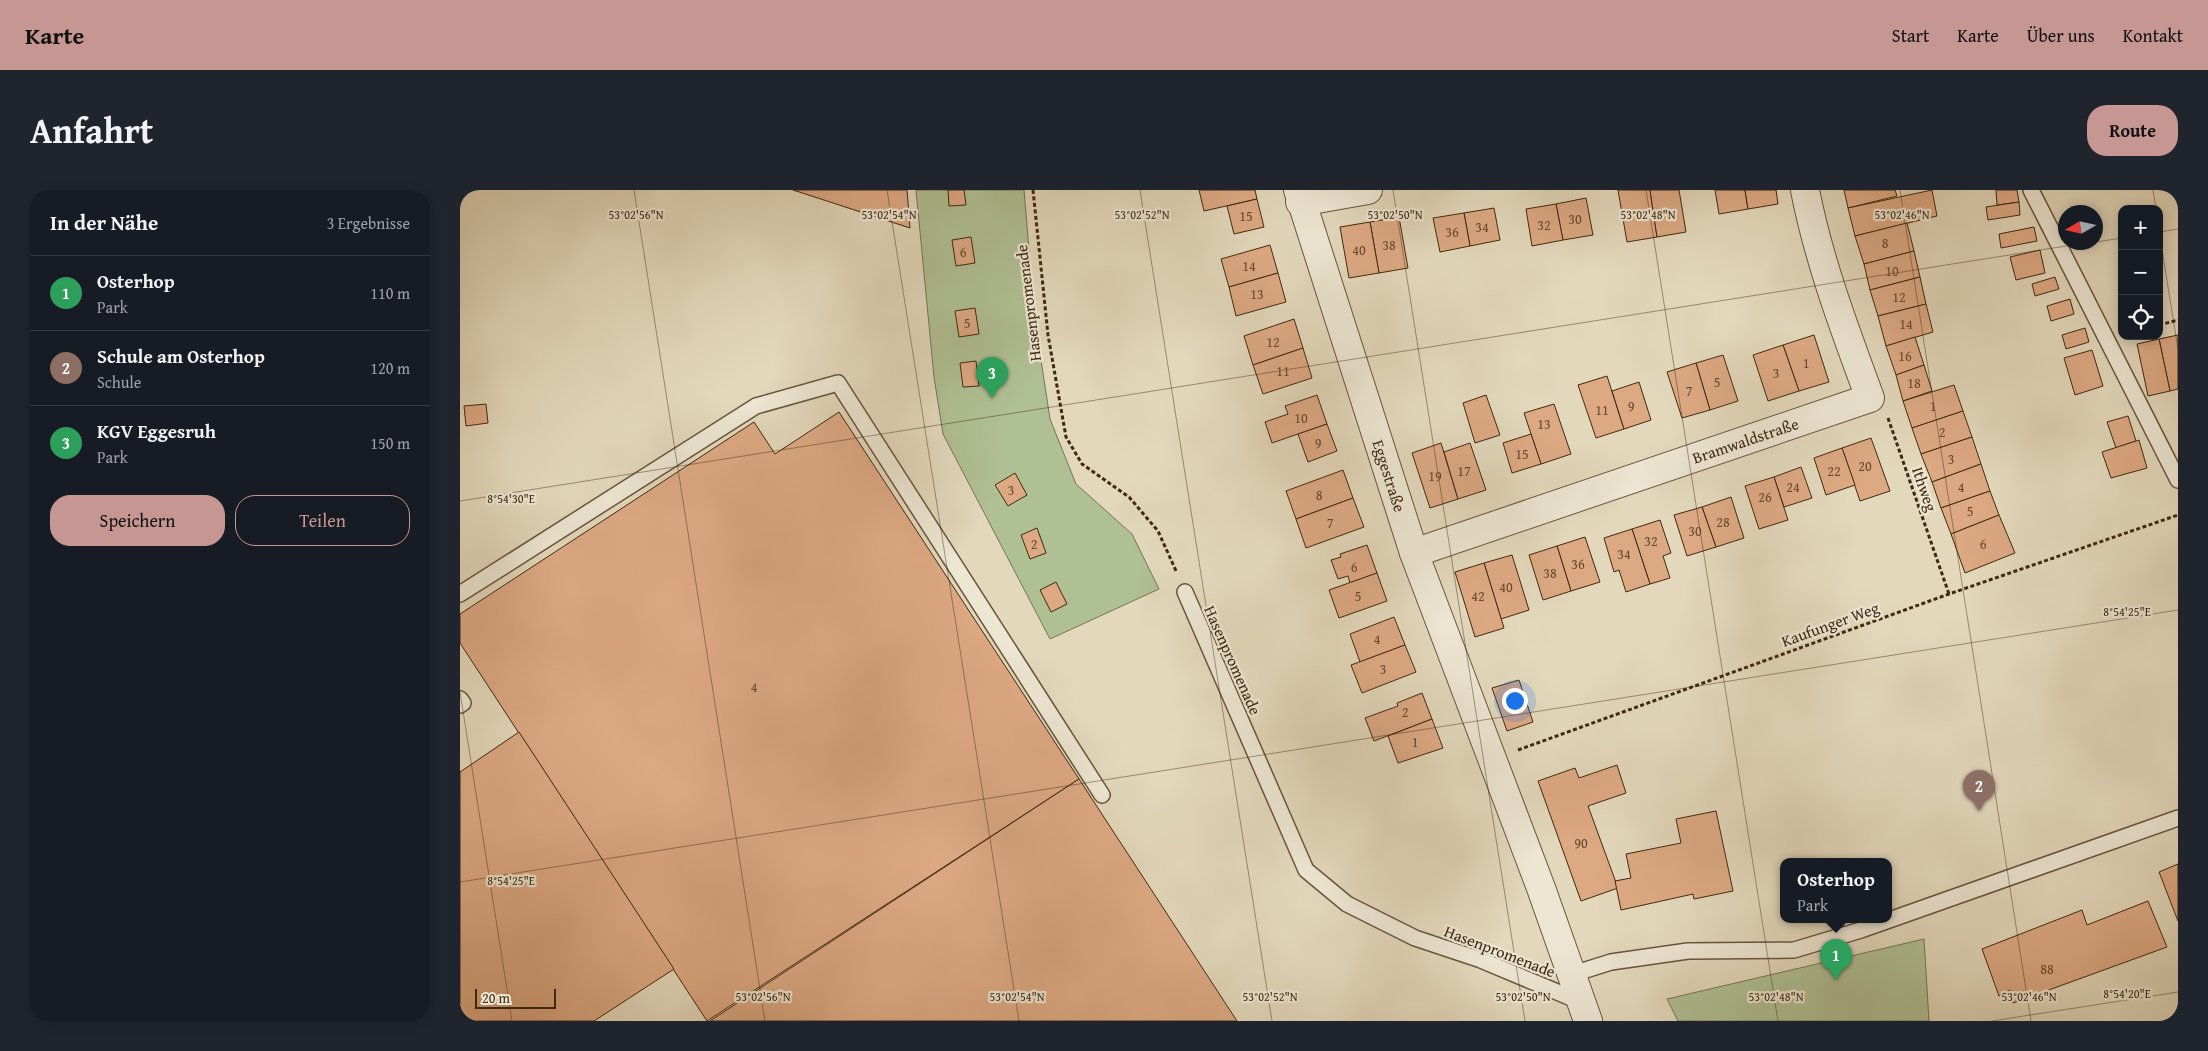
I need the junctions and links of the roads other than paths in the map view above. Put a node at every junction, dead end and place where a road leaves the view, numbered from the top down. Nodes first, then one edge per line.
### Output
1 (1368, 190) edge
2 (1806, 190) edge
3 (2031, 190) edge
4 (1299, 196) edge
5 (2178, 480) edge
6 (1414, 553) junction
7 (1184, 592) road end
8 (460, 594) edge
9 (460, 699) edge
10 (460, 705) edge
11 (1102, 795) dead end
12 (2178, 818) edge
13 (1892, 919) edge
14 (1881, 923) edge
15 (1573, 974) junction
16 (1585, 1012) edge

1 - 4 street
2 - 6 street, Bramwaldstraße
3 - 5 lane
4 - 6 street, Eggestraße
6 - 15 street, Eggestraße
7 - 16 lane, Hasenpromenade
8 - 11 lane
9 - 10 lane
12 - 13 lane
14 - 15 lane
15 - 16 street, Eggestraße

